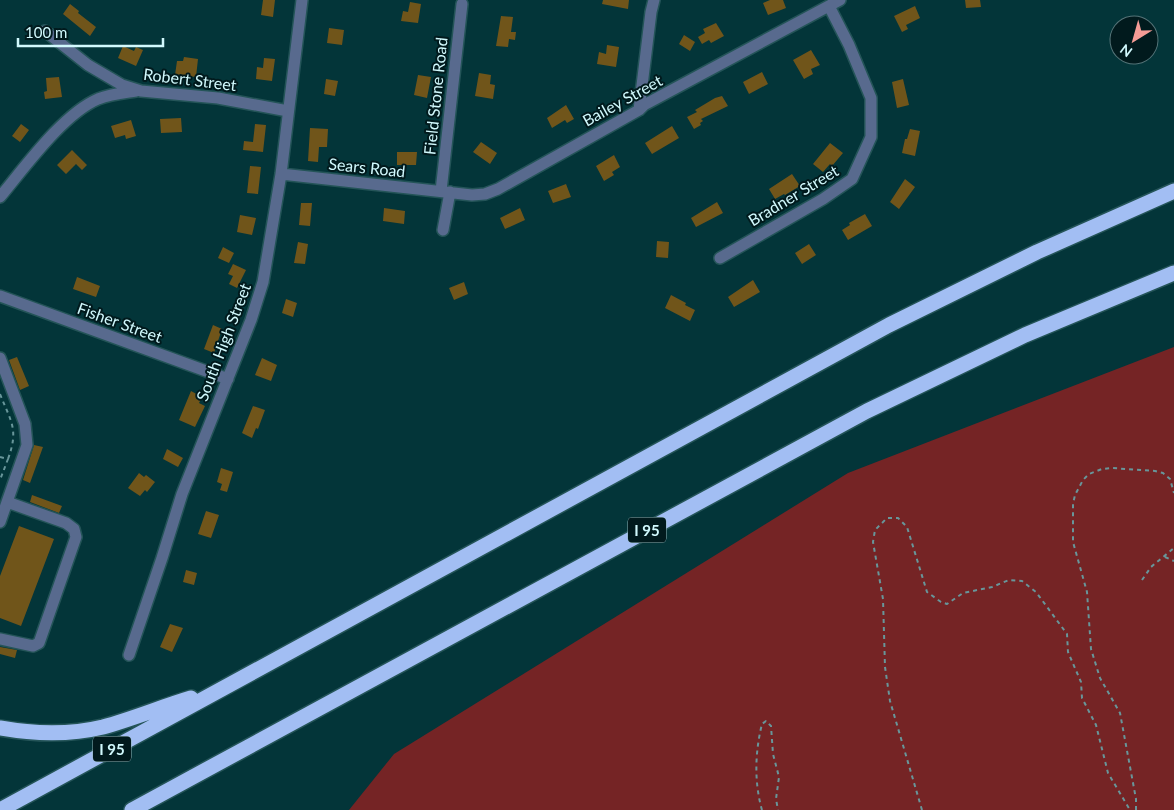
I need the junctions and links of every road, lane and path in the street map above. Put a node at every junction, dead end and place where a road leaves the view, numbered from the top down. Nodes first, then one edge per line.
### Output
1 (302, 0) edge
2 (654, 0) edge
3 (840, 0) edge
4 (462, 4) dead end
5 (829, 6) junction
6 (45, 31) dead end
7 (140, 90) junction
8 (639, 110) junction
9 (288, 111) junction
10 (281, 174) junction
11 (1174, 191) edge
12 (445, 192) junction
13 (0, 197) edge
14 (443, 230) dead end
15 (720, 258) dead end
16 (1174, 273) edge
17 (0, 296) edge
18 (0, 358) edge
19 (228, 379) junction
20 (0, 394) edge
21 (0, 457) edge
22 (8, 459) junction
23 (21, 464) junction
24 (0, 480) edge
25 (1174, 493) edge
26 (7, 502) junction
27 (0, 522) edge
28 (1174, 548) edge
29 (1165, 557) junction
30 (1174, 560) edge
31 (1142, 580) dead end
32 (0, 639) edge
33 (129, 655) dead end
34 (223, 688) junction
35 (0, 728) edge
36 (0, 810) edge
37 (132, 810) edge
38 (762, 810) edge
39 (778, 810) edge
40 (922, 810) edge
41 (1130, 810) edge
42 (1136, 810) edge

1 - 9 street, South High Street
2 - 8 street
3 - 5 street, Bailey Street
4 - 12 street, Field Stone Road
5 - 8 street, Bailey Street
5 - 15 street, Bradner Street
6 - 7 street, Robert Street
7 - 9 street, Robert Street
7 - 13 street
8 - 12 street, Bailey Street
9 - 10 street, South High Street
10 - 12 street, Sears Road
10 - 19 street, South High Street
11 - 34 highway, I 95
12 - 14 street
16 - 37 highway, I 95
17 - 19 street, Fisher Street
18 - 23 street
19 - 33 street, South High Street
20 - 22 path
21 - 22 path
22 - 23 path
22 - 24 path
23 - 26 street
25 - 42 path
26 - 27 street
26 - 32 street
28 - 29 path
29 - 30 path
29 - 31 path
34 - 35 highway
34 - 36 highway, I 95
38 - 39 path
40 - 41 path

